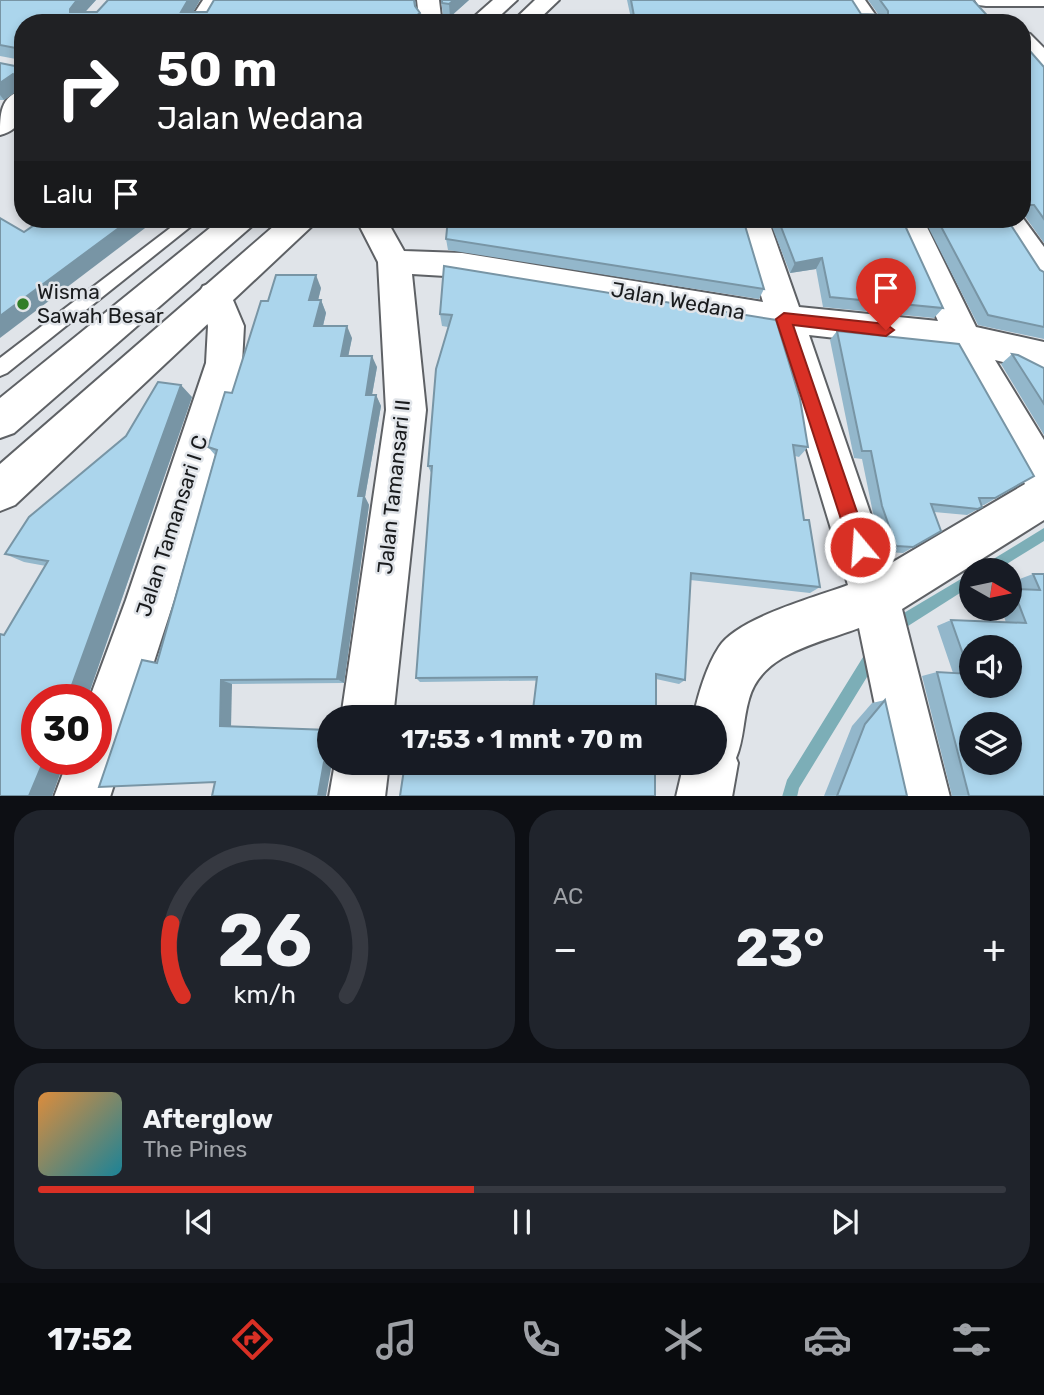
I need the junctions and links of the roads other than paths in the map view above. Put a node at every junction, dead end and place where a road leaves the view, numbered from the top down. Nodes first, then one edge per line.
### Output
1 (506, 0) edge
2 (548, 0) edge
3 (986, 0) edge
4 (1044, 0) edge
5 (489, 14) edge
6 (532, 14) edge
7 (999, 14) edge
8 (1031, 48) edge
9 (1044, 62) edge
10 (14, 110) edge
11 (0, 127) edge
12 (180, 228) edge
13 (229, 228) edge
14 (290, 228) edge
15 (376, 228) edge
16 (756, 228) edge
17 (912, 228) edge
18 (1013, 228) edge
19 (394, 262) junction
20 (1044, 271) edge
21 (215, 295) junction
22 (784, 319) junction
23 (963, 338) junction
24 (1044, 357) edge
25 (0, 368) edge
26 (0, 421) edge
27 (1044, 478) edge
28 (0, 491) edge
29 (1044, 496) edge
30 (878, 604) junction
31 (369, 705) edge
32 (722, 705) edge
33 (112, 708) edge
34 (89, 775) edge
35 (360, 775) edge
36 (708, 775) edge
37 (82, 796) edge
38 (357, 796) edge
39 (704, 796) edge
40 (922, 796) edge

1 - 5 street
2 - 6 street
3 - 4 street
3 - 7 street
8 - 9 street
10 - 11 street
12 - 25 lane
13 - 26 street
14 - 21 street
15 - 19 street, Jalan Tamansari II
16 - 22 street
17 - 23 street
18 - 20 street
19 - 22 street, Jalan Wedana
19 - 31 street, Jalan Tamansari II
21 - 28 street
21 - 33 street, Jalan Tamansari I C
22 - 23 street, Jalan Wedana
22 - 30 street
23 - 24 street, Jalan Wedana
23 - 27 street
29 - 30 street
30 - 32 street
30 - 40 street
34 - 37 street, Jalan Tamansari I C
35 - 38 street
36 - 39 street

